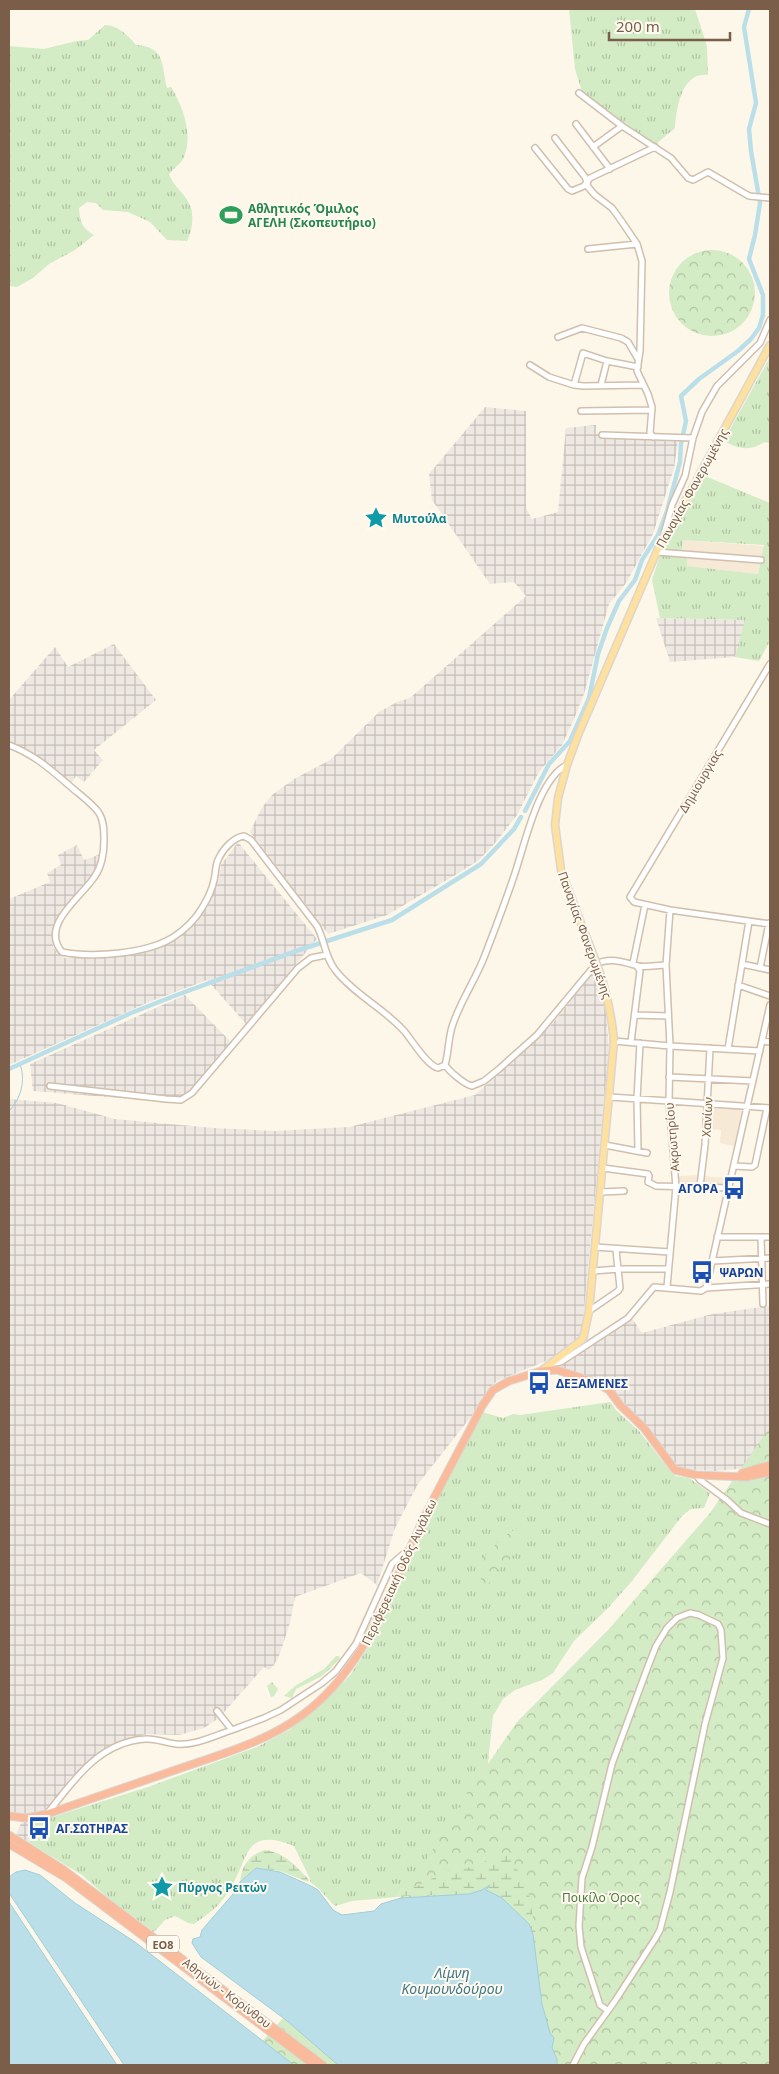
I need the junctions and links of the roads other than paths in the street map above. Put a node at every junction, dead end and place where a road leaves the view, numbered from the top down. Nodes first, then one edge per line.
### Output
1 (579, 93) dead end
2 (576, 124) dead end
3 (622, 126) junction
4 (555, 138) dead end
5 (594, 147) junction
6 (655, 147) junction
7 (535, 148) dead end
8 (610, 168) junction
9 (587, 182) junction
10 (770, 198) edge
11 (637, 244) junction
12 (588, 249) dead end
13 (770, 320) edge
14 (558, 337) dead end
15 (640, 345) junction
16 (770, 345) edge
17 (632, 348) junction
18 (638, 359) junction
19 (607, 360) junction
20 (530, 366) dead end
21 (638, 367) junction
22 (574, 384) junction
23 (643, 385) junction
24 (600, 386) junction
25 (652, 410) junction
26 (581, 411) dead end
27 (602, 435) dead end
28 (653, 437) junction
29 (693, 438) junction
30 (664, 534) junction
31 (657, 552) junction
32 (761, 560) dead end
33 (770, 664) edge
34 (9, 745) edge
35 (567, 766) junction
36 (645, 905) junction
37 (670, 910) junction
38 (749, 921) junction
39 (770, 924) edge
40 (326, 955) junction
41 (635, 964) junction
42 (742, 964) junction
43 (666, 965) junction
44 (760, 968) junction
45 (770, 970) edge
46 (738, 985) junction
47 (770, 996) edge
48 (770, 1005) edge
49 (635, 1015) junction
50 (668, 1016) junction
51 (614, 1041) junction
52 (762, 1041) junction
53 (631, 1042) junction
54 (770, 1042) edge
55 (640, 1043) junction
56 (670, 1046) junction
57 (710, 1048) junction
58 (728, 1049) junction
59 (760, 1051) junction
60 (445, 1065) junction
61 (669, 1077) junction
62 (709, 1080) junction
63 (753, 1082) junction
64 (50, 1086) dead end
65 (610, 1097) junction
66 (638, 1099) junction
67 (669, 1102) junction
68 (707, 1105) junction
69 (747, 1106) junction
70 (769, 1108) edge
71 (605, 1145) junction
72 (638, 1151) junction
73 (647, 1153) dead end
74 (734, 1166) junction
75 (603, 1168) junction
76 (700, 1186) junction
77 (676, 1187) junction
78 (729, 1188) junction
79 (624, 1191) dead end
80 (601, 1192) junction
81 (717, 1237) junction
82 (762, 1237) junction
83 (770, 1237) edge
84 (595, 1247) junction
85 (616, 1250) junction
86 (670, 1252) junction
87 (763, 1258) junction
88 (770, 1258) edge
89 (712, 1261) junction
90 (619, 1269) junction
91 (668, 1269) junction
92 (593, 1271) junction
93 (770, 1284) edge
94 (763, 1285) junction
95 (667, 1287) junction
96 (706, 1288) junction
97 (763, 1304) dead end
98 (589, 1311) junction
99 (552, 1363) junction
100 (541, 1370) junction
101 (770, 1465) edge
102 (770, 1472) edge
103 (696, 1475) junction
104 (729, 1475) junction
105 (770, 1524) edge
106 (410, 1548) junction
107 (217, 1711) dead end
108 (232, 1730) junction
109 (47, 1814) junction
110 (9, 1816) edge
111 (9, 1835) edge
112 (9, 1844) edge
113 (607, 2010) junction
114 (314, 2065) edge
115 (323, 2065) edge
116 (573, 2065) edge

1 - 3 street
2 - 5 street
3 - 5 street
3 - 6 street
4 - 9 street
5 - 8 street
6 - 8 street
6 - 10 street
7 - 9 street
8 - 9 street
9 - 11 street
11 - 12 street
11 - 15 street
13 - 29 street
14 - 17 street
15 - 17 street
15 - 18 street
16 - 30 main road, Παναγίας Φανερωμένης
17 - 18 street
18 - 21 street
19 - 21 street
19 - 22 street
19 - 24 street
20 - 22 street
21 - 23 street
22 - 24 street
23 - 24 street
23 - 25 street
25 - 26 street
25 - 28 street
27 - 28 street
28 - 29 street
29 - 30 street
30 - 31 main road, Παναγίας Φανερωμένης
31 - 32 street
31 - 35 main road, Παναγίας Φανερωμένης
33 - 36 street, Δημιουργιας
34 - 40 street
35 - 51 main road, Παναγίας Φανερωμένης, bridge
35 - 60 street
36 - 37 street
36 - 41 street
37 - 38 street
37 - 43 street, Ακρωτηρίου
38 - 39 street
38 - 42 street
39 - 44 street
40 - 60 street
40 - 64 street
41 - 43 street
41 - 49 street
41 - 60 street
42 - 44 street
42 - 46 street
43 - 50 street, Ακρωτηρίου
44 - 45 street
46 - 47 street
46 - 58 street
48 - 52 street
49 - 50 street
49 - 53 street
50 - 56 street, Ακρωτηρίου
51 - 53 street
51 - 65 main road, Παναγίας Φανερωμένης
52 - 54 street
52 - 59 street
53 - 55 street
55 - 56 street
55 - 66 street
56 - 57 street
56 - 61 street, Ακρωτηρίου
57 - 58 street
57 - 62 street, Χανίων
58 - 59 street
59 - 63 street
61 - 62 street
61 - 67 street, Ακρωτηρίου
62 - 63 street
62 - 68 street, Χανίων
63 - 69 street
65 - 66 street
65 - 71 main road, Παναγίας Φανερωμένης
66 - 67 street
66 - 72 street
67 - 68 street
67 - 77 street, Ακρωτηρίου
68 - 69 street
68 - 76 street, Χανίων
69 - 70 street
69 - 74 street
70 - 74 street
71 - 72 street
71 - 75 main road, Παναγίας Φανερωμένης
72 - 73 street
74 - 78 street
75 - 77 street
75 - 80 main road, Παναγίας Φανερωμένης
76 - 77 street
76 - 78 street
77 - 86 street, Ακρωτηρίου
78 - 81 street
79 - 80 street
80 - 84 main road, Παναγίας Φανερωμένης
81 - 82 street
81 - 89 street
82 - 83 street
82 - 87 street
84 - 85 street
84 - 92 main road, Παναγίας Φανερωμένης
85 - 86 street
85 - 90 street
86 - 91 street, Ακρωτηρίου
87 - 88 street
87 - 89 street
87 - 94 street
89 - 96 street
90 - 91 street
90 - 92 street
90 - 98 street
91 - 95 street, Ακρωτηρίου
92 - 98 main road, Παναγίας Φανερωμένης
93 - 94 street
94 - 96 street
94 - 97 street
95 - 96 street
95 - 99 street
98 - 99 main road, Παναγίας Φανερωμένης
99 - 100 main road, Παναγίας Φανερωμένης
100 - 103 highway, Περιφερειακή Οδός Αιγάλεω
100 - 106 highway, Περιφερειακή Οδός Αιγάλεω
101 - 104 highway, Περιφερειακή Οδός Αιγάλεω
102 - 104 highway, Περιφερειακή Οδός Αιγάλεω
103 - 104 highway, Περιφερειακή Οδός Αιγάλεω
103 - 105 street
106 - 108 street
106 - 109 highway, Περιφερειακή Οδός Αιγάλεω
107 - 108 street
108 - 109 street
109 - 110 highway, Περιφερειακή Οδός Αιγάλεω
111 - 115 highway, Αθηνών - Κορίνθου / ΕΟ8
112 - 114 highway, Αθηνών - Κορίνθου / ΕΟ8
113 - 113 street
113 - 116 street

